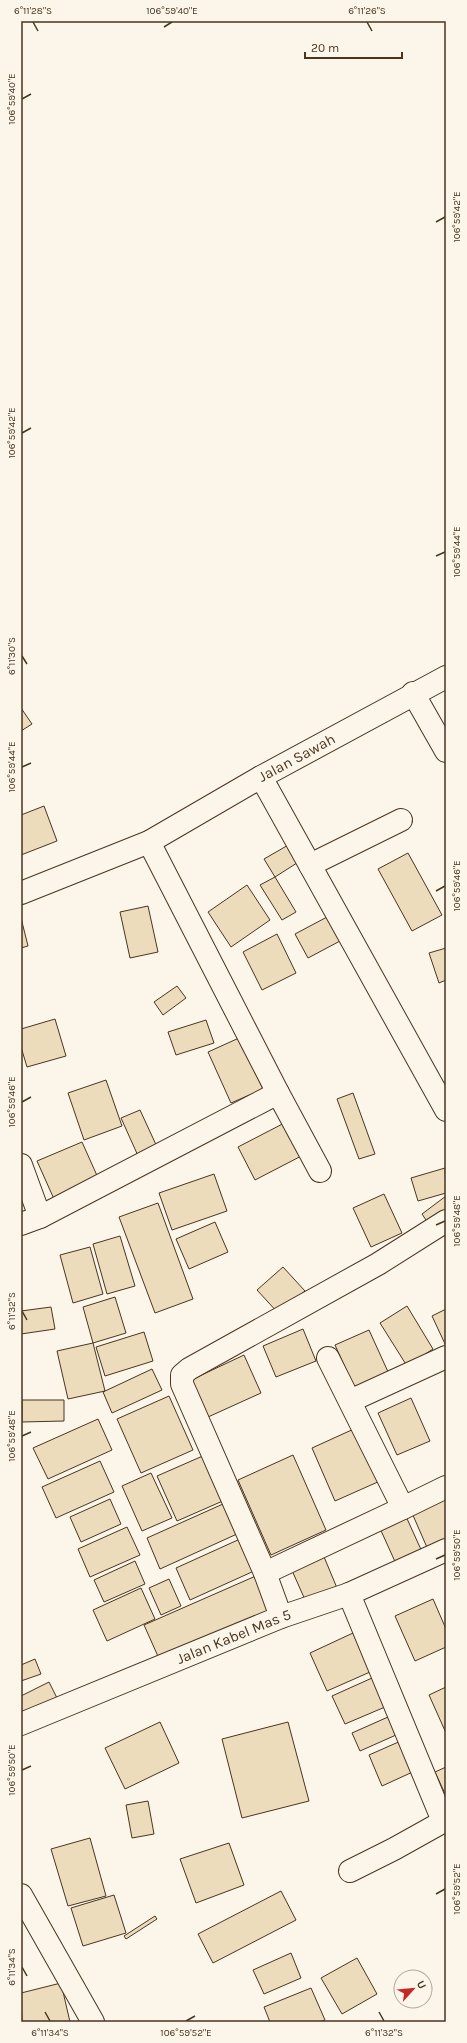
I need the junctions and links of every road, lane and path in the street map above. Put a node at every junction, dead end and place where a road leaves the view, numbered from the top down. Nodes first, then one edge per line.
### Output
1 (446, 677) edge
2 (413, 693) junction
3 (446, 751) edge
4 (261, 777) junction
5 (401, 820) dead end
6 (149, 842) junction
7 (310, 865) junction
8 (21, 893) edge
9 (278, 1093) junction
10 (446, 1110) edge
11 (21, 1165) edge
12 (320, 1171) dead end
13 (30, 1220) edge
14 (446, 1221) edge
15 (446, 1357) edge
16 (328, 1358) dead end
17 (350, 1402) junction
18 (446, 1488) edge
19 (403, 1508) junction
20 (446, 1550) edge
21 (265, 1573) junction
22 (349, 1594) junction
23 (281, 1617) junction
24 (21, 1724) edge
25 (444, 1821) edge
26 (350, 1871) dead end
27 (21, 1895) edge
28 (93, 2022) edge

1 - 2 street, Jalan Sawah
2 - 3 street
2 - 4 street, Jalan Sawah
4 - 6 street, Jalan Sawah
4 - 7 street
5 - 7 street
6 - 8 street, Jalan Sawah
6 - 9 street
7 - 10 street
9 - 12 street
9 - 13 street
11 - 13 street
14 - 21 street
15 - 17 street
16 - 17 street
17 - 19 street
18 - 19 street
19 - 21 street
20 - 22 street, Jalan Kabel Mas 5
21 - 23 street
22 - 23 street, Jalan Kabel Mas 5
22 - 25 street
23 - 24 street, Jalan Kabel Mas 5
25 - 26 street
27 - 28 street

